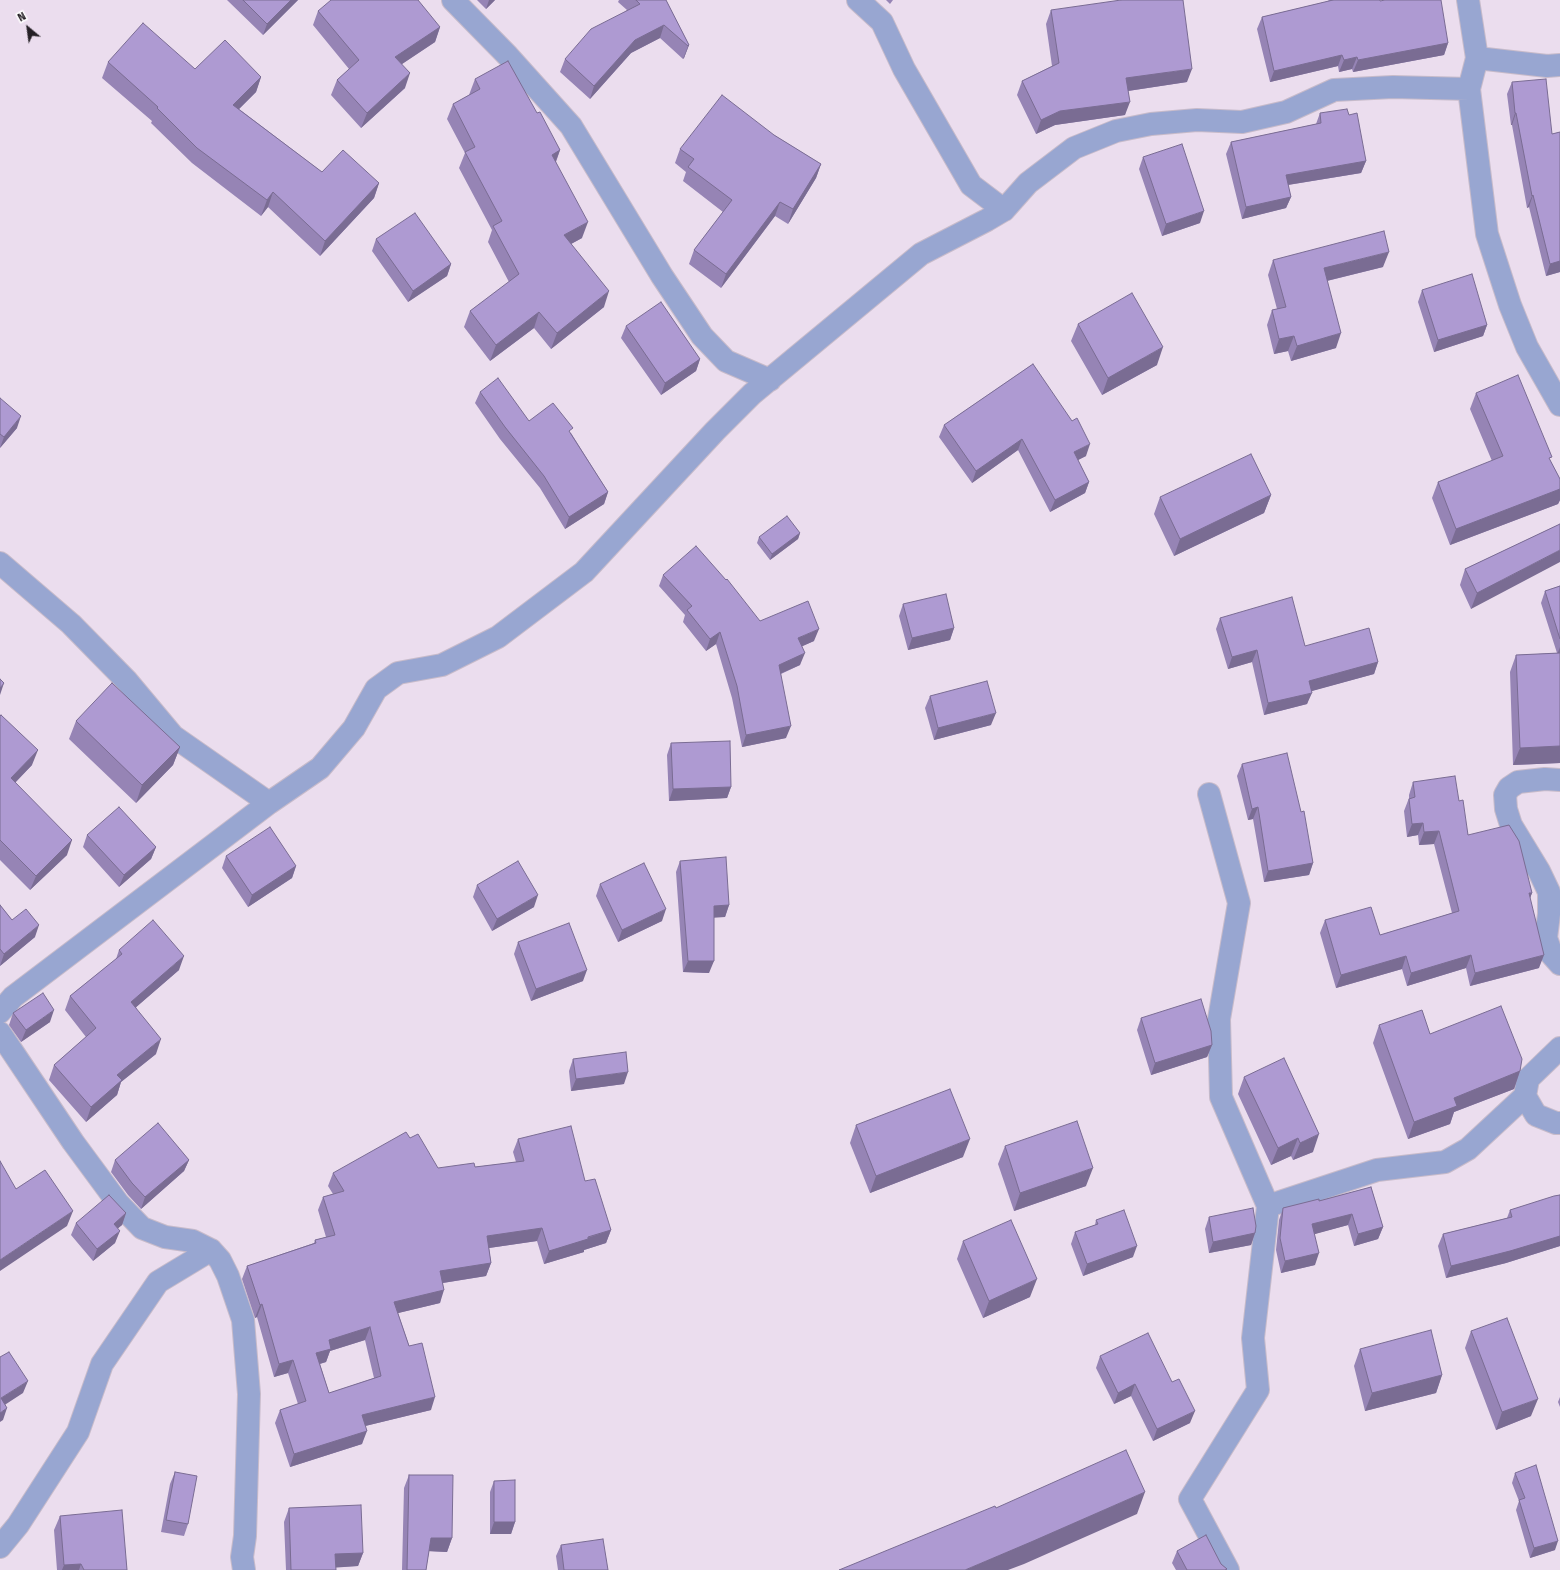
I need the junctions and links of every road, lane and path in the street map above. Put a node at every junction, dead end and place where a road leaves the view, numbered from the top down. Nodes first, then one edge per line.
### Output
1 (453, 0) edge
2 (858, 0) edge
3 (1468, 0) edge
4 (1477, 58) junction
5 (1560, 65) edge
6 (1469, 89) junction
7 (1004, 210) junction
8 (770, 380) junction
9 (1560, 405) edge
10 (0, 563) edge
11 (1560, 780) edge
12 (1209, 794) dead end
13 (269, 802) junction
14 (1560, 964) edge
15 (4, 999) edge
16 (0, 1033) edge
17 (1560, 1048) edge
18 (1525, 1096) junction
19 (1560, 1122) edge
20 (1268, 1206) junction
21 (211, 1250) junction
22 (0, 1547) edge
23 (244, 1570) edge
24 (1228, 1570) edge

1 - 8 street
2 - 7 street
3 - 4 street
4 - 5 street
4 - 6 street
6 - 7 street
6 - 9 street
7 - 8 street
8 - 13 street
10 - 13 street
11 - 14 street
12 - 20 street
13 - 15 street
16 - 21 street
17 - 18 street
18 - 19 street
18 - 20 street
20 - 24 street
21 - 22 street
21 - 23 street

